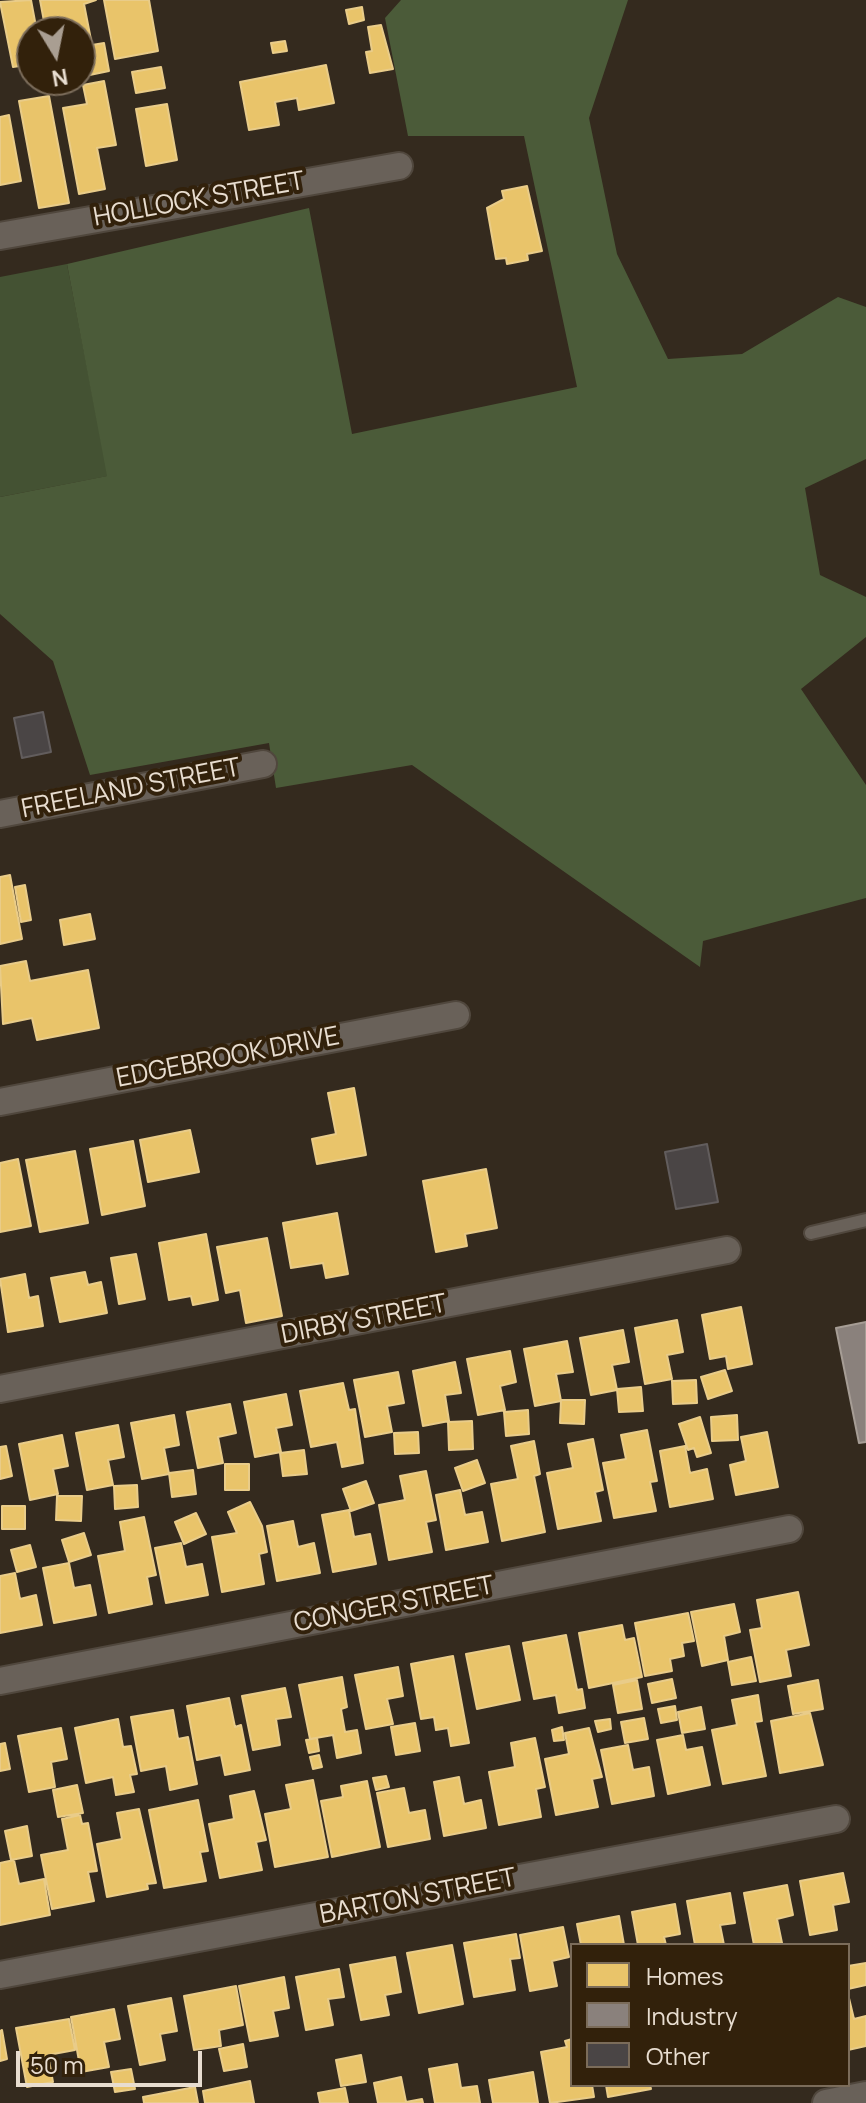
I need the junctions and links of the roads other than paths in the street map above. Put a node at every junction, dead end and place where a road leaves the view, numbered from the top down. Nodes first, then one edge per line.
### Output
1 (399, 166) dead end
2 (0, 236) edge
3 (263, 764) dead end
4 (0, 814) edge
5 (456, 1015) dead end
6 (0, 1102) edge
7 (866, 1220) edge
8 (811, 1233) dead end
9 (727, 1250) dead end
10 (0, 1389) edge
11 (789, 1529) dead end
12 (0, 1681) edge
13 (836, 1819) dead end
14 (0, 1975) edge
15 (866, 2095) edge
16 (826, 2103) edge

1 - 2 street, HOLLOCK STREET
3 - 4 street, FREELAND STREET
5 - 6 street, EDGEBROOK DRIVE
7 - 8 lane
9 - 10 street, DIRBY STREET
11 - 12 street, CONGER STREET
13 - 14 street, BARTON STREET
15 - 16 street

